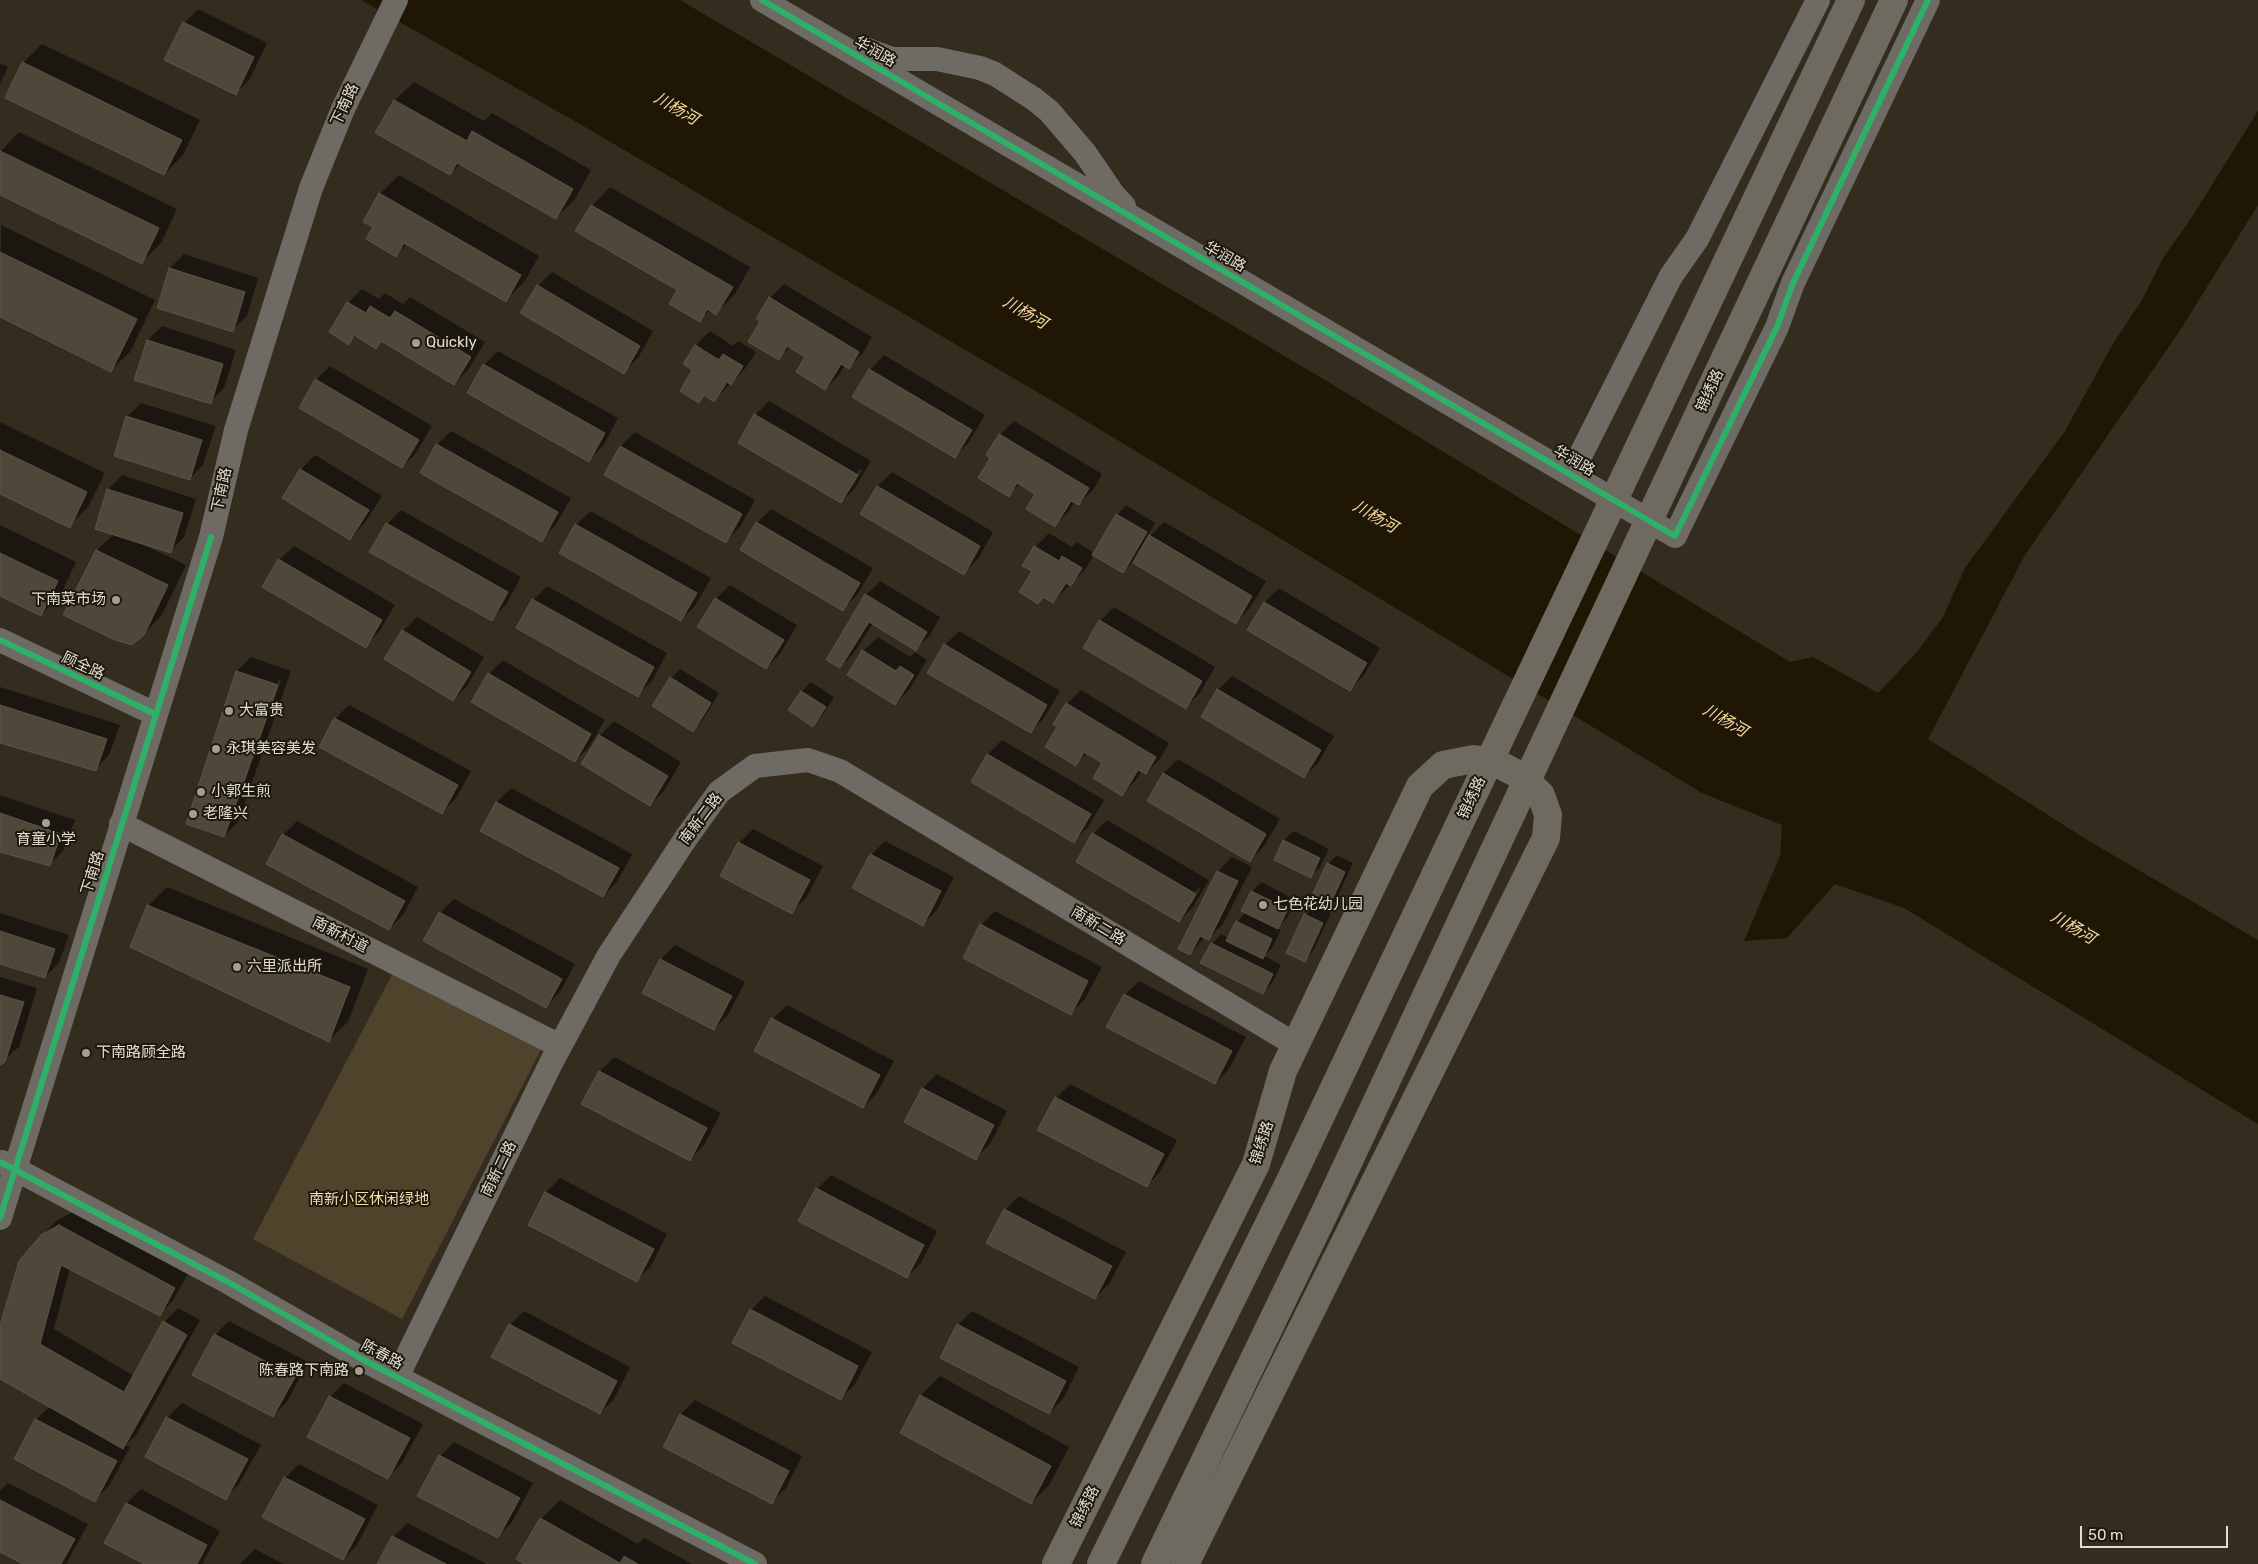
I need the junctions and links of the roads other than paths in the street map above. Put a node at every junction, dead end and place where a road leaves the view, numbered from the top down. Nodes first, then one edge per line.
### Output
1 (396, 0) edge
2 (762, 0) edge
3 (1818, 0) edge
4 (1851, 0) edge
5 (1894, 0) edge
6 (1928, 0) edge
7 (814, 31) junction
8 (1140, 222) junction
9 (1571, 474) junction
10 (0, 640) edge
11 (155, 714) junction
12 (121, 824) junction
13 (560, 1046) junction
14 (1296, 1046) junction
15 (8, 1165) edge
16 (0, 1218) edge
17 (397, 1377) junction
18 (755, 1564) edge
19 (1056, 1564) edge
20 (1101, 1564) edge
21 (1155, 1564) edge
22 (1185, 1564) edge

1 - 11 street, 下南路
2 - 7 street, 华润路
3 - 9 street
4 - 20 main road, 锦绣路, bridge
5 - 21 main road, 锦绣路, bridge
6 - 9 street, 华润路
7 - 8 street, 华润路
7 - 8 street
8 - 9 street, 华润路
10 - 11 street, 顾全路
11 - 12 street, 下南路
12 - 13 street, 南新村道
12 - 15 street, 下南路
13 - 14 street, 南新二路
13 - 17 street, 南新二路
14 - 19 main road, 锦绣路
14 - 22 main road, 锦绣路
15 - 16 street, 下南路
15 - 17 street, 陈春路
17 - 18 street, 陈春路

